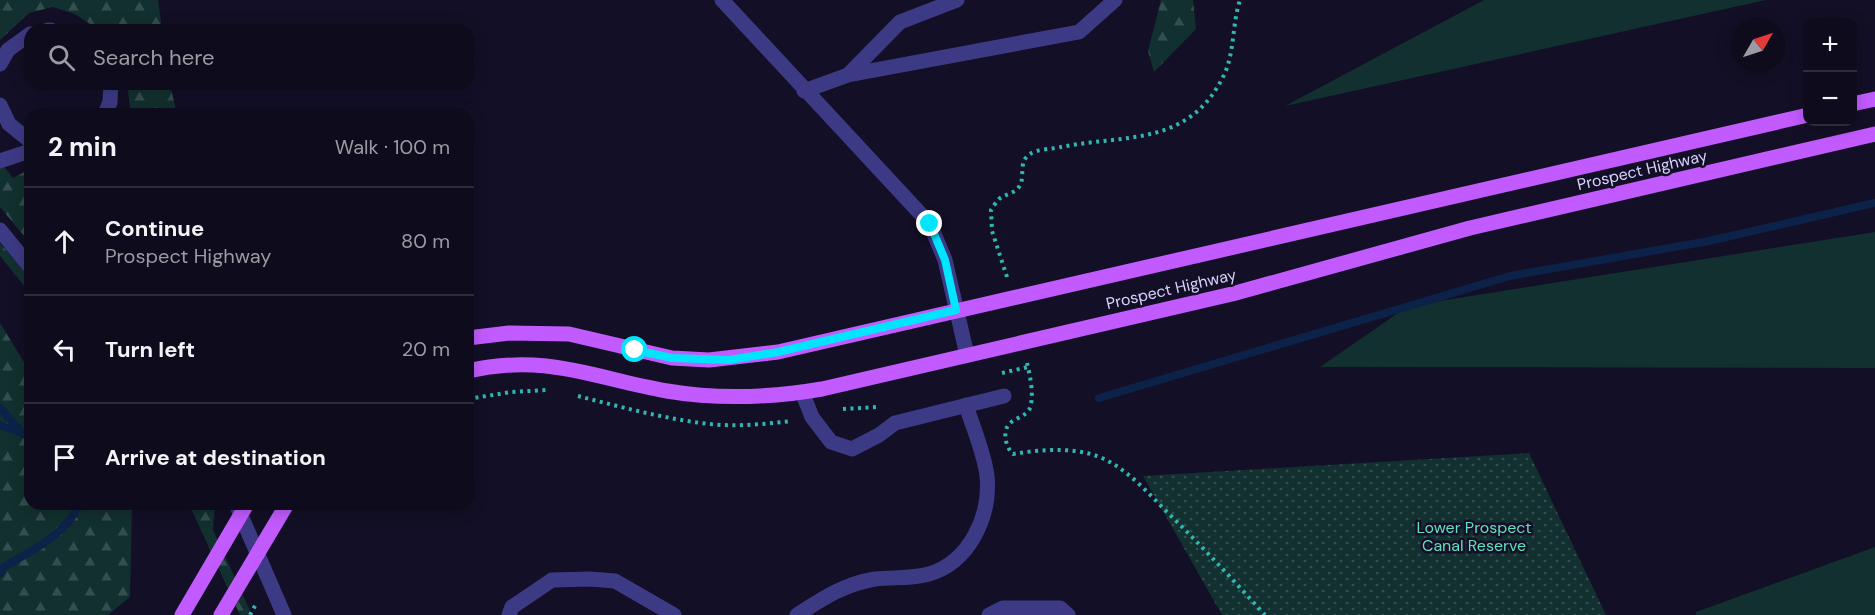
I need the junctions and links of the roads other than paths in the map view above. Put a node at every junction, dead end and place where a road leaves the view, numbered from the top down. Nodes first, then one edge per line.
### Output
1 (722, 0) edge
2 (957, 0) edge
3 (1115, 0) edge
4 (24, 38) edge
5 (0, 64) edge
6 (848, 75) junction
7 (111, 90) edge
8 (804, 91) junction
9 (1875, 99) edge
10 (1857, 103) edge
11 (0, 105) edge
12 (109, 108) edge
13 (1803, 116) edge
14 (1875, 134) edge
15 (24, 136) edge
16 (24, 154) edge
17 (5, 159) edge
18 (0, 230) edge
19 (24, 260) edge
20 (956, 310) junction
21 (474, 337) edge
22 (967, 355) junction
23 (474, 370) edge
24 (802, 392) junction
25 (1004, 396) dead end
26 (966, 405) junction
27 (240, 510) edge
28 (242, 510) edge
29 (283, 510) edge
30 (256, 555) junction
31 (182, 615) edge
32 (221, 615) edge
33 (284, 615) edge
34 (509, 615) edge
35 (674, 615) edge
36 (796, 615) edge
37 (989, 615) edge
38 (1068, 615) edge

1 - 8 lane
2 - 6 lane
3 - 6 lane
4 - 5 lane
6 - 8 lane
7 - 12 lane
8 - 20 lane
9 - 10 main road
11 - 15 lane
13 - 20 main road, Prospect Highway
14 - 22 main road, Prospect Highway
16 - 17 lane
18 - 19 lane
20 - 21 main road, Prospect Highway
20 - 22 lane
22 - 24 main road, Prospect Highway
23 - 24 main road, Prospect Highway
24 - 26 lane
25 - 26 lane
26 - 36 lane
27 - 31 main road
28 - 30 lane
29 - 30 main road
30 - 32 main road
30 - 33 lane
34 - 35 lane
37 - 38 lane

